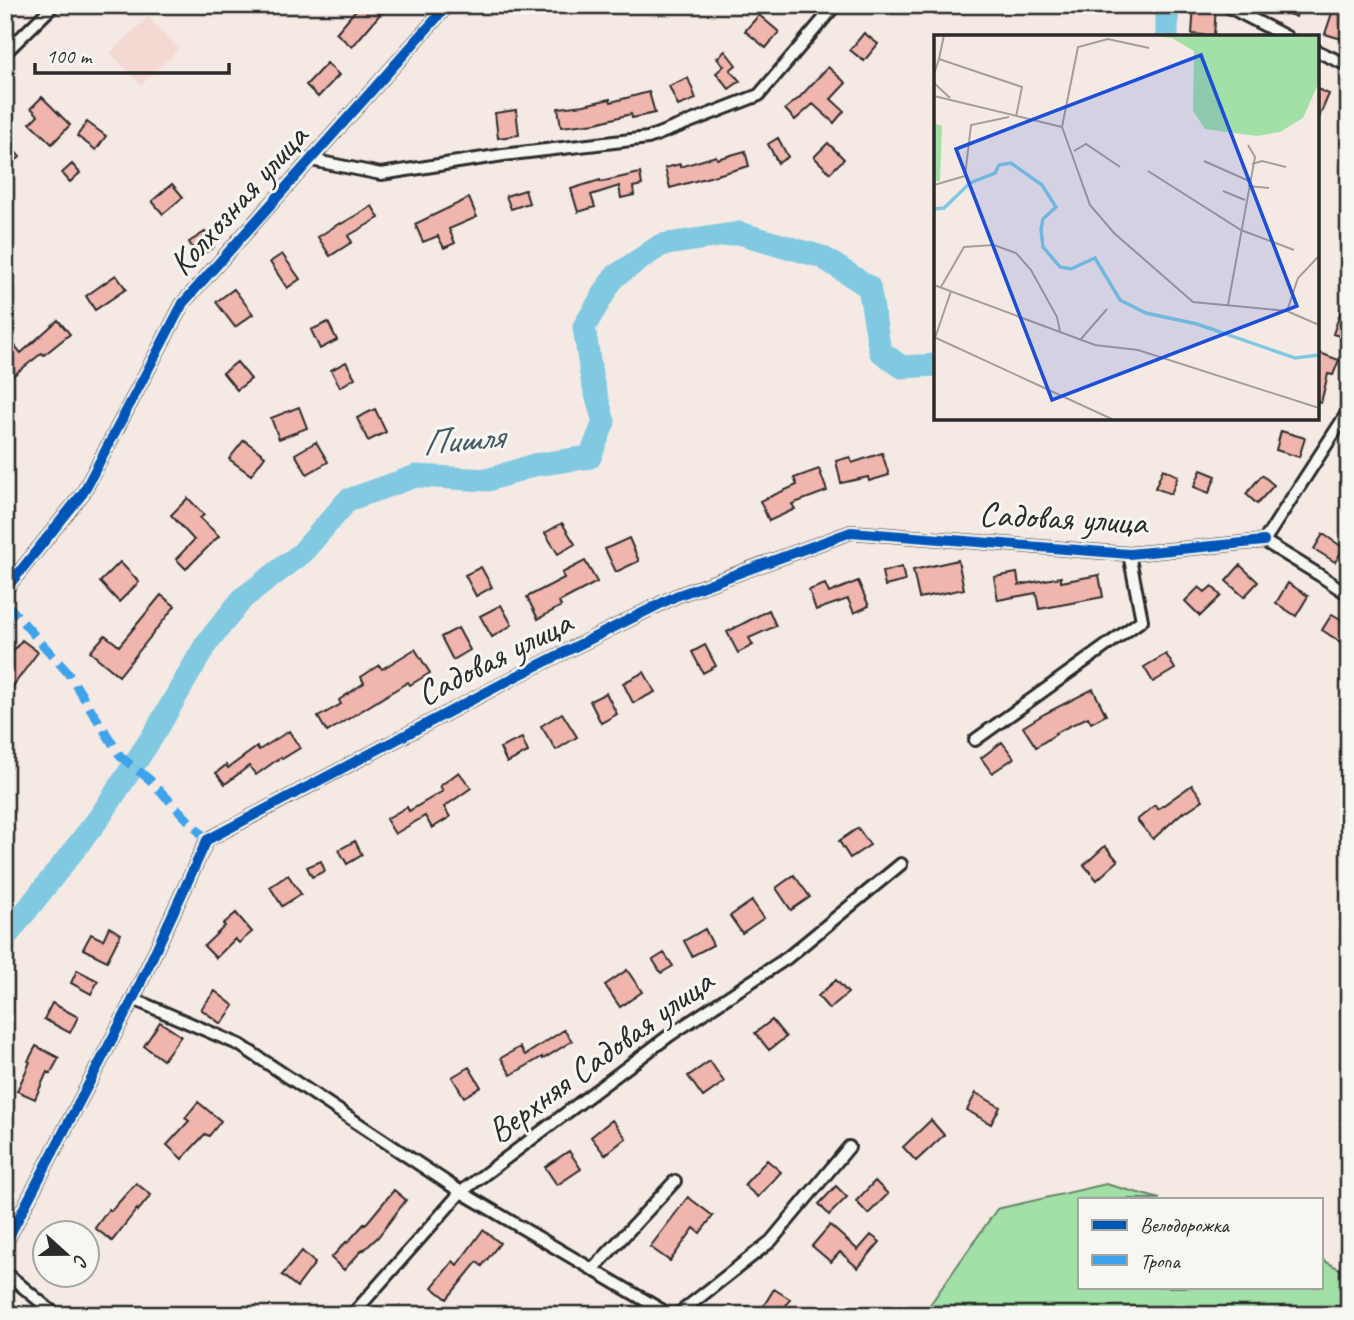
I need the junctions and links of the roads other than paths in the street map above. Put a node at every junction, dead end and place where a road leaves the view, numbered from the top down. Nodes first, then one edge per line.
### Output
1 (54, 5) edge
2 (448, 5) edge
3 (833, 5) edge
4 (1225, 5) edge
5 (1283, 35) edge
6 (5, 52) edge
7 (1319, 52) edge
8 (1349, 66) edge
9 (311, 160) junction
10 (1349, 410) edge
11 (1264, 541) junction
12 (1129, 554) junction
13 (5, 590) edge
14 (1349, 595) edge
15 (975, 740) dead end
16 (901, 864) dead end
17 (133, 999) junction
18 (849, 1147) dead end
19 (675, 1181) dead end
20 (461, 1192) junction
21 (5, 1244) edge
22 (593, 1269) junction
23 (5, 1272) edge
24 (650, 1310) edge
25 (56, 1315) edge
26 (352, 1315) edge
27 (670, 1315) edge
28 (677, 1315) edge

1 - 6 street
2 - 9 street, Колхозная улица
3 - 9 street
4 - 5 street
7 - 8 street
9 - 13 street, Колхозная улица
10 - 11 street
11 - 12 street, Садовая улица
11 - 14 street
12 - 15 street
12 - 17 street, Садовая улица
16 - 20 street, Верхняя Садовая улица
17 - 20 street
17 - 21 street, Садовая улица
18 - 28 street
19 - 22 street
20 - 22 street
20 - 26 street, Верхняя Садовая улица
22 - 24 street
23 - 25 street
24 - 27 street

